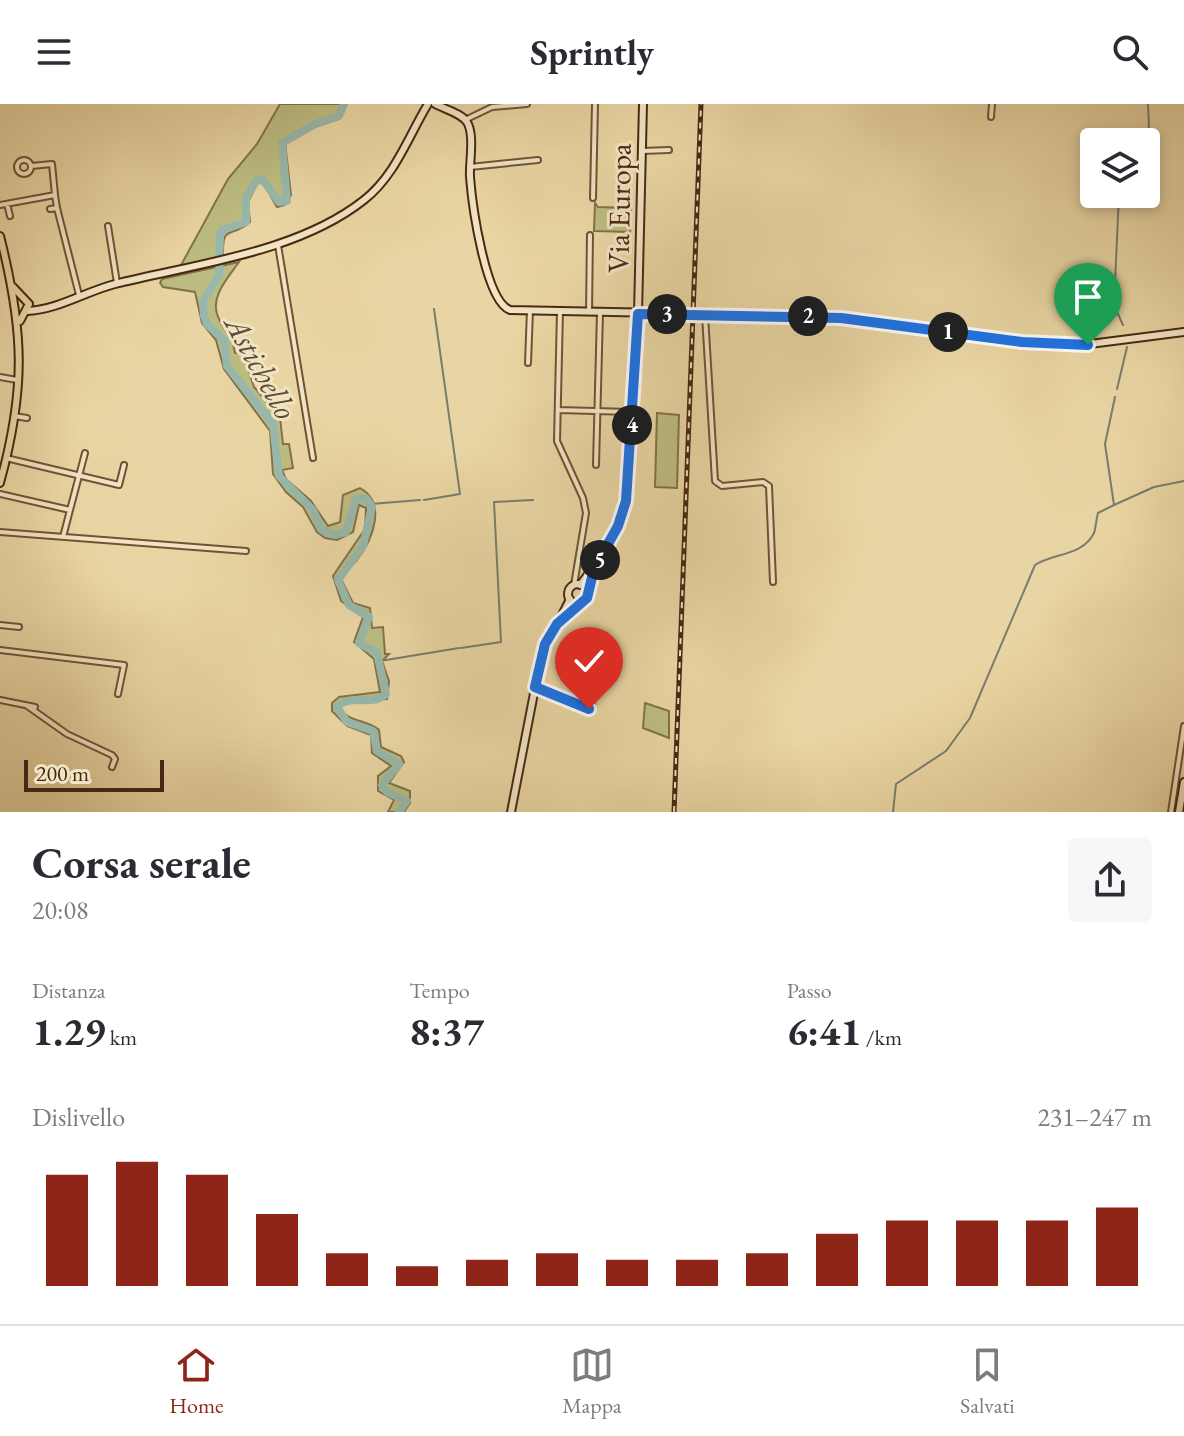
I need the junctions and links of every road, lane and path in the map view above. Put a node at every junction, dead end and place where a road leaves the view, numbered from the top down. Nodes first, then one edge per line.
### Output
1 (428, 104) edge
2 (435, 104) edge
3 (527, 104) edge
4 (595, 104) edge
5 (643, 104) edge
6 (992, 104) edge
7 (991, 117) dead end
8 (465, 120) junction
9 (669, 150) dead end
10 (642, 151) junction
11 (538, 160) dead end
12 (31, 166) dead end
13 (470, 167) junction
14 (55, 195) junction
15 (593, 198) dead end
16 (7, 204) junction
17 (0, 205) edge
18 (10, 216) dead end
19 (108, 226) dead end
20 (590, 235) dead end
21 (0, 236) edge
22 (277, 243) junction
23 (117, 283) junction
24 (13, 287) junction
25 (79, 295) junction
26 (26, 301) junction
27 (46, 307) junction
28 (21, 310) junction
29 (530, 310) junction
30 (560, 311) junction
31 (589, 312) junction
32 (600, 313) junction
33 (638, 314) junction
34 (705, 315) junction
35 (1184, 332) edge
36 (528, 363) dead end
37 (20, 369) junction
38 (0, 377) edge
39 (9, 377) junction
40 (19, 380) junction
41 (558, 410) junction
42 (597, 411) junction
43 (632, 412) junction
44 (14, 416) junction
45 (27, 418) dead end
46 (85, 453) dead end
47 (6, 458) junction
48 (313, 458) dead end
49 (124, 465) dead end
50 (596, 465) dead end
51 (79, 476) junction
52 (0, 483) edge
53 (0, 494) edge
54 (70, 510) junction
55 (0, 532) edge
56 (63, 537) junction
57 (246, 551) dead end
58 (594, 569) junction
59 (773, 582) dead end
60 (577, 585) junction
61 (588, 592) junction
62 (570, 599) junction
63 (580, 604) junction
64 (557, 624) junction
65 (0, 625) edge
66 (19, 627) dead end
67 (0, 650) edge
68 (607, 665) dead end
69 (535, 687) junction
70 (118, 694) dead end
71 (0, 700) edge
72 (26, 705) junction
73 (35, 707) dead end
74 (1184, 726) edge
75 (112, 767) dead end
76 (1184, 782) edge
77 (511, 812) edge
78 (1171, 812) edge
79 (1179, 812) edge

1 - 22 street
2 - 8 street
3 - 8 street
4 - 15 street
5 - 10 street, Via Europa
6 - 7 street
8 - 13 street
9 - 10 street
10 - 33 street, Via Europa
11 - 13 street
12 - 14 street
13 - 29 street
14 - 16 street
14 - 25 street
16 - 17 street
16 - 18 street
19 - 23 street
20 - 31 street
21 - 24 main road
22 - 23 street
22 - 48 street
23 - 25 street
24 - 26 main road
24 - 28 main road
25 - 27 street
26 - 27 street
26 - 28 main road
26 - 28 main road
27 - 28 street
28 - 37 main road
29 - 30 street
29 - 36 street
30 - 31 street
30 - 41 street
31 - 32 street
32 - 33 street
32 - 42 street
33 - 34 street
33 - 43 street, Via Europa
34 - 35 street
34 - 59 street
37 - 39 street
37 - 40 main road
38 - 39 street
39 - 40 street
40 - 44 main road
41 - 42 street
41 - 60 street
42 - 43 street
42 - 50 street
43 - 58 street, Via Europa
44 - 45 street
44 - 47 main road
46 - 51 street
47 - 51 street
47 - 52 main road
49 - 51 street
51 - 54 street
53 - 54 street
54 - 56 street
55 - 56 street
56 - 57 street
58 - 60 street
58 - 61 street
60 - 61 street
60 - 62 street
61 - 63 street
62 - 63 street
62 - 64 street
63 - 64 street
64 - 69 street
65 - 66 street
67 - 70 street
68 - 69 street
69 - 77 street
71 - 72 street
72 - 73 street
72 - 75 street
74 - 78 street
76 - 79 street

